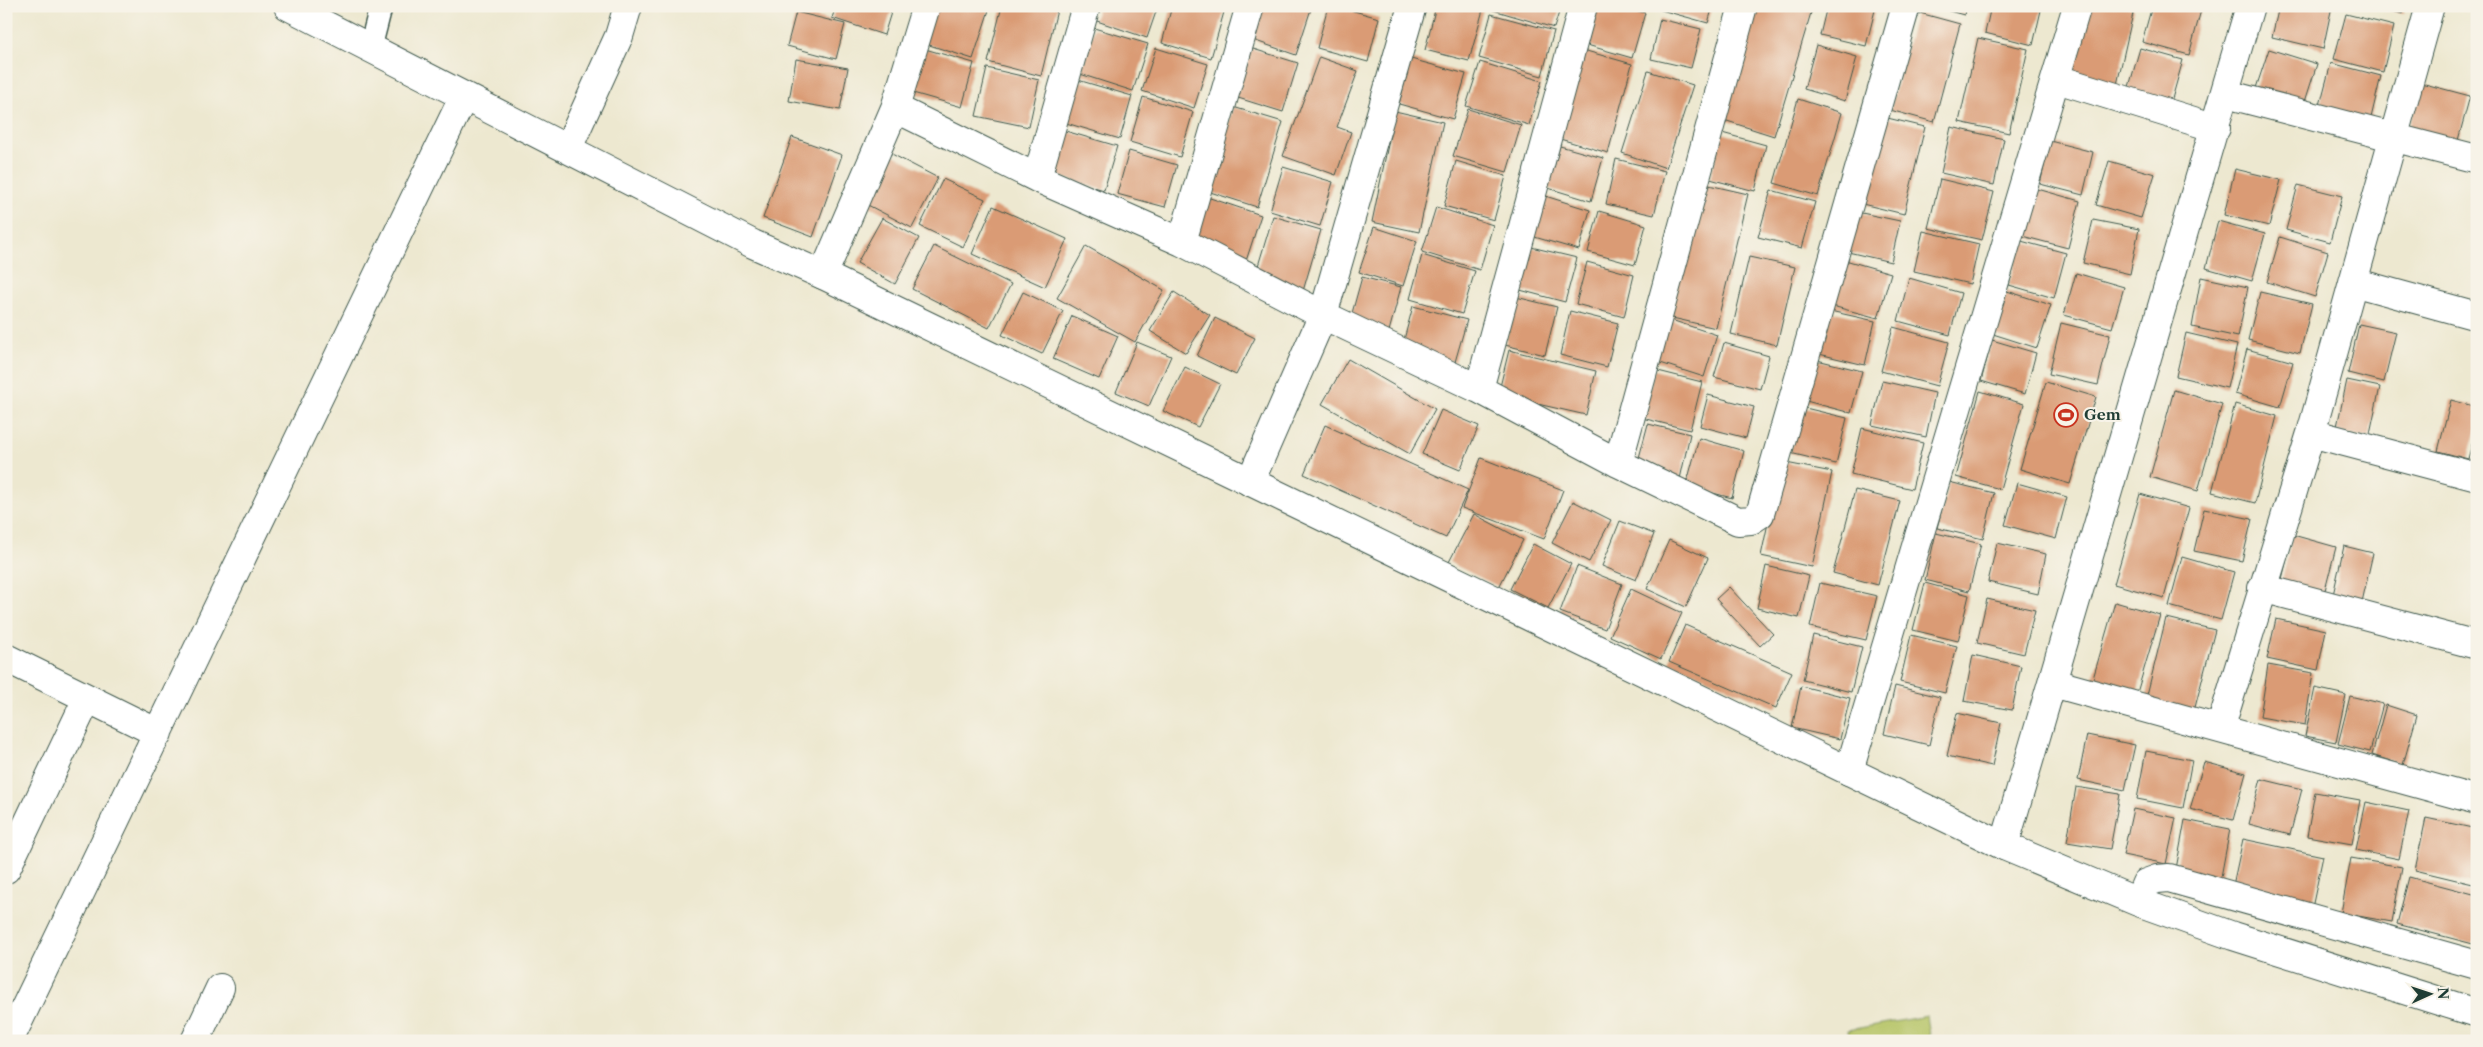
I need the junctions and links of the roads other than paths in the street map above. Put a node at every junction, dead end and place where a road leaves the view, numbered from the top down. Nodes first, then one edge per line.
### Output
1 (288, 6) edge
2 (381, 6) edge
3 (628, 6) edge
4 (926, 6) edge
5 (1086, 6) edge
6 (1250, 6) edge
7 (1412, 6) edge
8 (1583, 6) edge
9 (1743, 6) edge
10 (1906, 6) edge
11 (2078, 6) edge
12 (2250, 6) edge
13 (2430, 6) edge
14 (370, 49) junction
15 (2057, 79) junction
16 (2226, 94) junction
17 (463, 98) junction
18 (894, 108) junction
19 (2216, 128) junction
20 (2392, 137) junction
21 (568, 148) junction
22 (2477, 159) edge
23 (1037, 178) junction
24 (1182, 242) junction
25 (823, 275) junction
26 (2353, 282) junction
27 (1322, 315) junction
28 (2477, 316) edge
29 (1479, 389) junction
30 (2311, 432) junction
31 (1618, 463) junction
32 (2477, 477) edge
33 (1250, 482) junction
34 (2262, 588) junction
35 (2477, 645) edge
36 (6, 658) edge
37 (2053, 683) junction
38 (87, 699) junction
39 (2220, 729) junction
40 (158, 733) junction
41 (1849, 771) junction
42 (2477, 800) edge
43 (2004, 846) junction
44 (6, 869) edge
45 (2138, 902) junction
46 (2477, 965) edge
47 (220, 988) dead end
48 (2477, 1013) edge
49 (9, 1041) edge
50 (195, 1041) edge

1 - 14 street
2 - 14 lane
3 - 21 street
4 - 18 street
5 - 23 street
6 - 24 street
7 - 27 street
8 - 29 street
9 - 31 street
10 - 31 street
11 - 15 street
12 - 16 street
13 - 20 street
14 - 17 street
15 - 19 street
15 - 41 street
16 - 19 street
16 - 20 street
17 - 21 street
17 - 40 street
18 - 23 street
18 - 25 street
19 - 37 street
20 - 22 street
20 - 26 street
21 - 25 street
23 - 24 street
24 - 27 street
25 - 33 street
26 - 28 street
26 - 30 street
27 - 29 street
27 - 33 street
29 - 31 street
30 - 32 street
30 - 34 street
33 - 41 street
34 - 35 street
34 - 39 street
36 - 38 street
37 - 39 street
37 - 43 street
38 - 40 street
38 - 44 street
39 - 42 street
40 - 49 street
41 - 43 street
43 - 45 street
45 - 46 street
45 - 48 street
47 - 50 street

